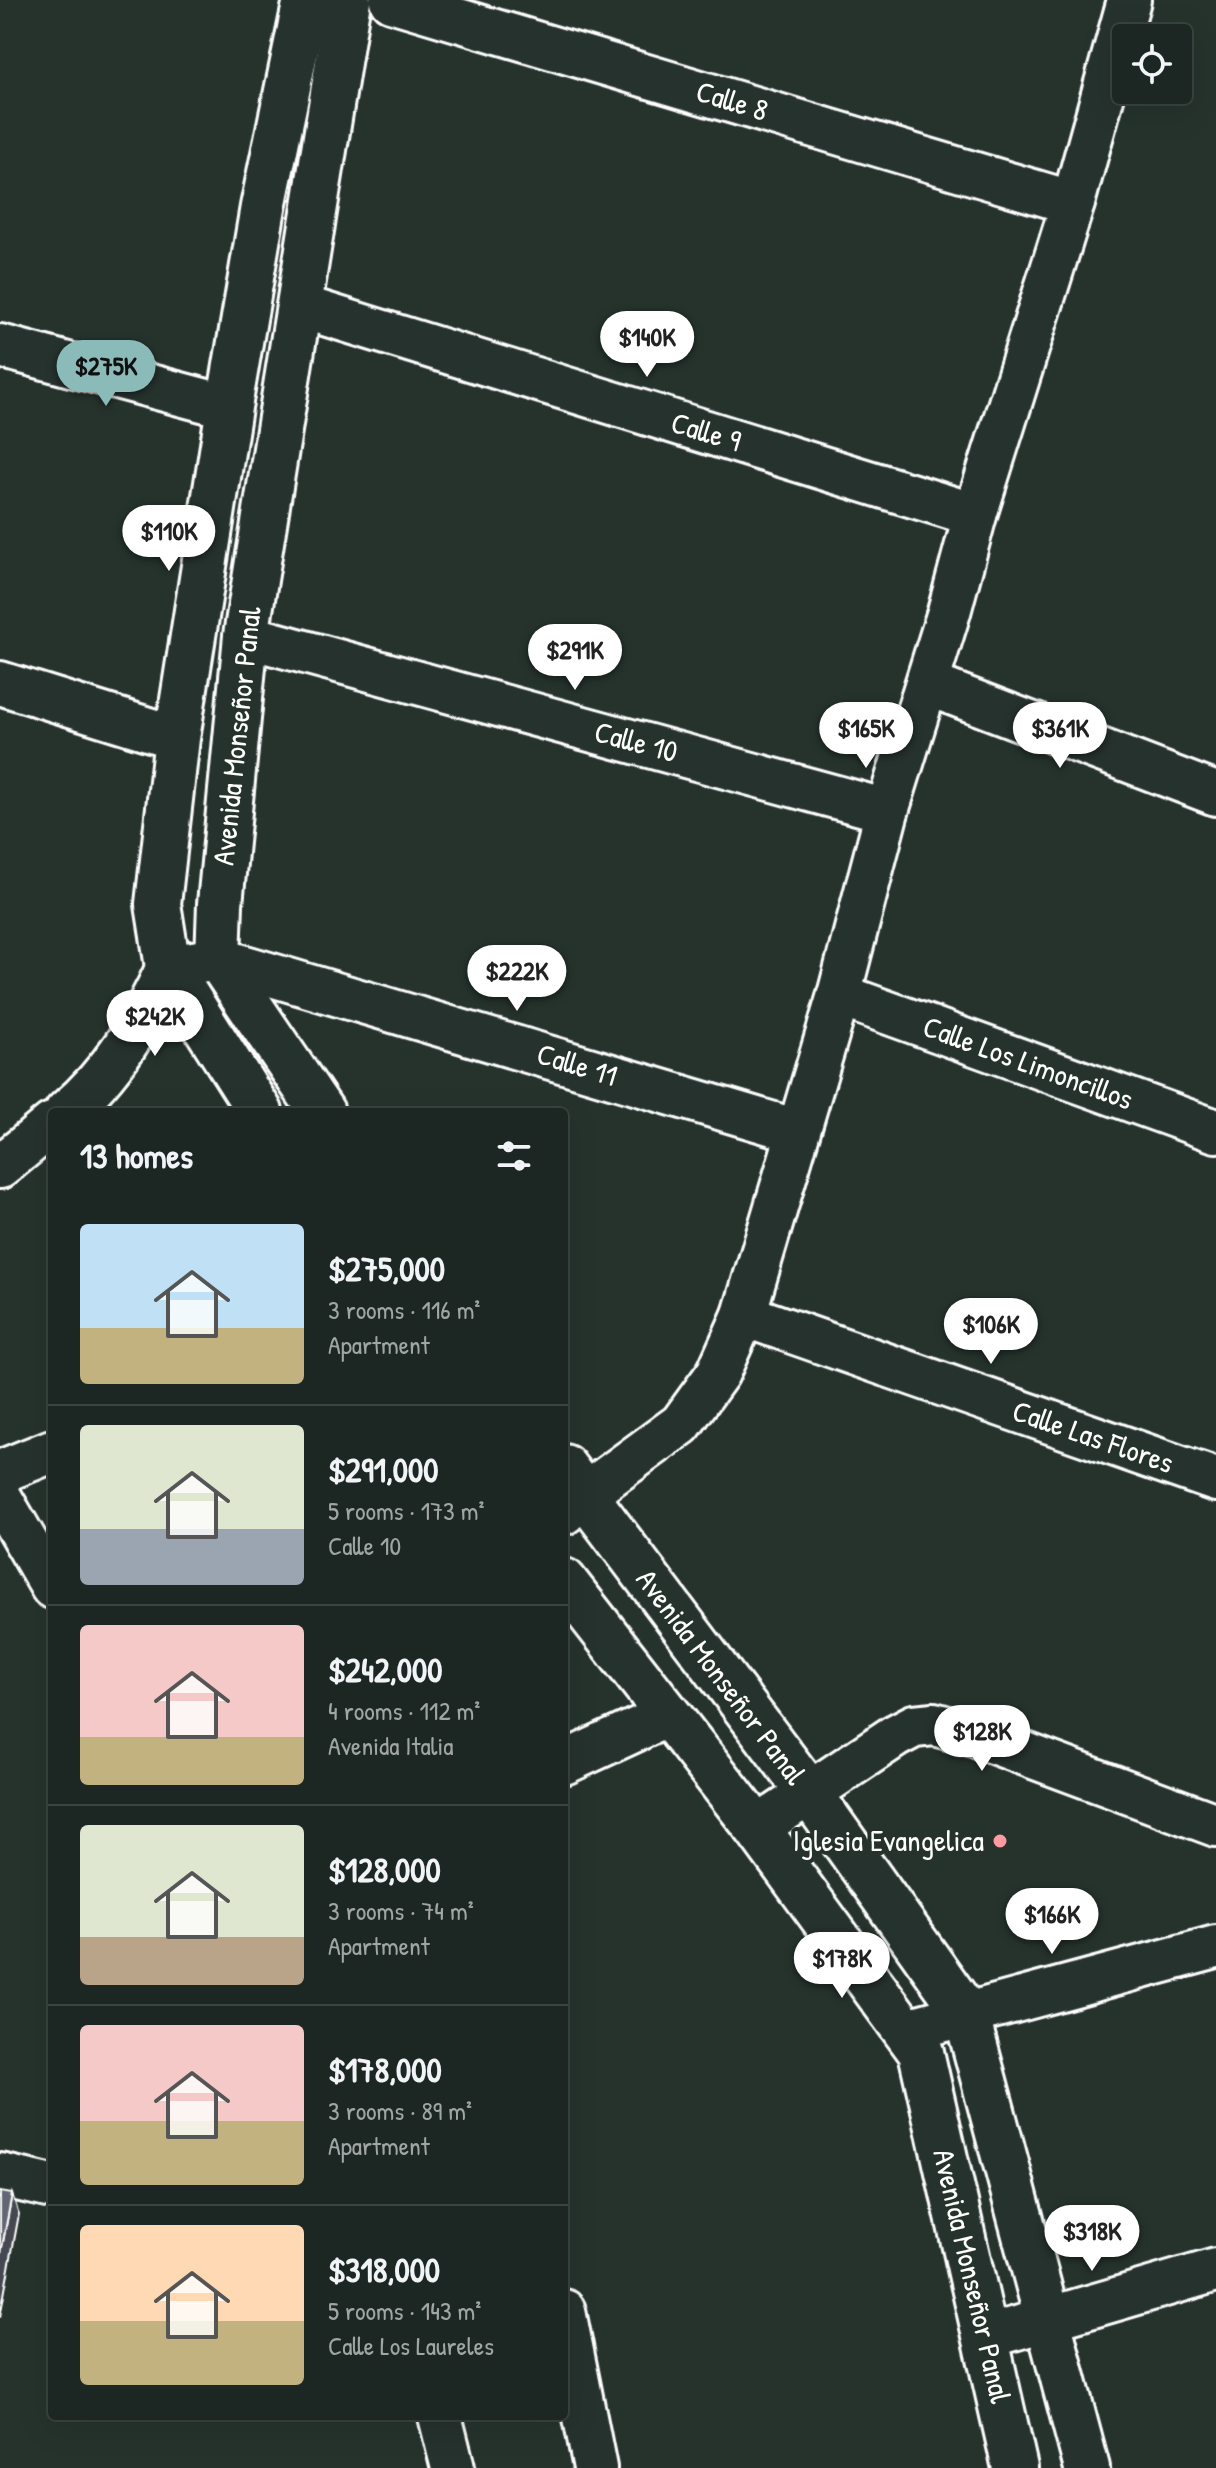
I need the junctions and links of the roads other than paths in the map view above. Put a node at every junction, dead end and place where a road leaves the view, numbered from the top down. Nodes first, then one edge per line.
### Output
1 (306, 0) edge
2 (348, 0) edge
3 (391, 0) edge
4 (1129, 0) edge
5 (1073, 203) junction
6 (299, 306) junction
7 (0, 346) edge
8 (229, 407) junction
9 (975, 515) junction
10 (246, 636) junction
11 (0, 683) edge
12 (928, 684) junction
13 (177, 738) junction
14 (1216, 794) edge
15 (887, 811) junction
16 (218, 959) junction
17 (168, 967) junction
18 (839, 995) junction
19 (71, 1108) edge
20 (257, 1108) edge
21 (319, 1108) edge
22 (48, 1127) edge
23 (797, 1131) junction
24 (1216, 1131) edge
25 (0, 1167) edge
26 (744, 1315) junction
27 (48, 1453) edge
28 (0, 1472) edge
29 (1216, 1480) edge
30 (571, 1491) edge
31 (0, 1497) edge
32 (48, 1580) edge
33 (568, 1586) edge
34 (668, 1715) junction
35 (568, 1761) edge
36 (808, 1791) junction
37 (1216, 1825) edge
38 (757, 1828) junction
39 (1216, 1947) edge
40 (966, 2013) junction
41 (907, 2030) junction
42 (0, 2175) edge
43 (48, 2186) edge
44 (1216, 2270) edge
45 (1048, 2320) junction
46 (568, 2331) edge
47 (986, 2337) junction
48 (441, 2420) edge
49 (453, 2468) edge
50 (595, 2468) edge
51 (1015, 2468) edge
52 (1087, 2468) edge

1 - 8 street, Avenida Monseñor Panal
2 - 6 street, Avenida Monseñor Panal
3 - 5 street, Calle 8
4 - 5 street
5 - 9 street
6 - 9 street, Calle 9
6 - 10 street, Avenida Monseñor Panal
7 - 8 street
8 - 13 street, Avenida Monseñor Panal
9 - 12 street
10 - 15 street, Calle 10
10 - 16 street, Avenida Monseñor Panal
11 - 13 street
12 - 14 street
12 - 15 street
13 - 17 street, Avenida Monseñor Panal
15 - 18 street
16 - 17 street
16 - 21 street
16 - 23 street, Calle 11
17 - 19 street
17 - 20 street, Avenida Monseñor Panal
18 - 23 street
18 - 24 street, Calle Los Limoncillos
22 - 25 street
23 - 26 street
26 - 29 street, Calle Las Flores
26 - 30 street
27 - 28 street
30 - 36 street, Avenida Monseñor Panal
31 - 32 street
33 - 34 street, Avenida Monseñor Panal
34 - 35 street
34 - 38 street, Avenida Monseñor Panal
36 - 37 street
36 - 38 street
36 - 40 street, Avenida Monseñor Panal
38 - 41 street, Avenida Monseñor Panal
39 - 40 street
40 - 41 street
40 - 45 street, Avenida Monseñor Panal
41 - 47 street, Avenida Monseñor Panal
42 - 43 street
44 - 45 street
45 - 47 street
45 - 52 street, Avenida Monseñor Panal
46 - 50 street
47 - 51 street, Avenida Monseñor Panal
48 - 49 street

